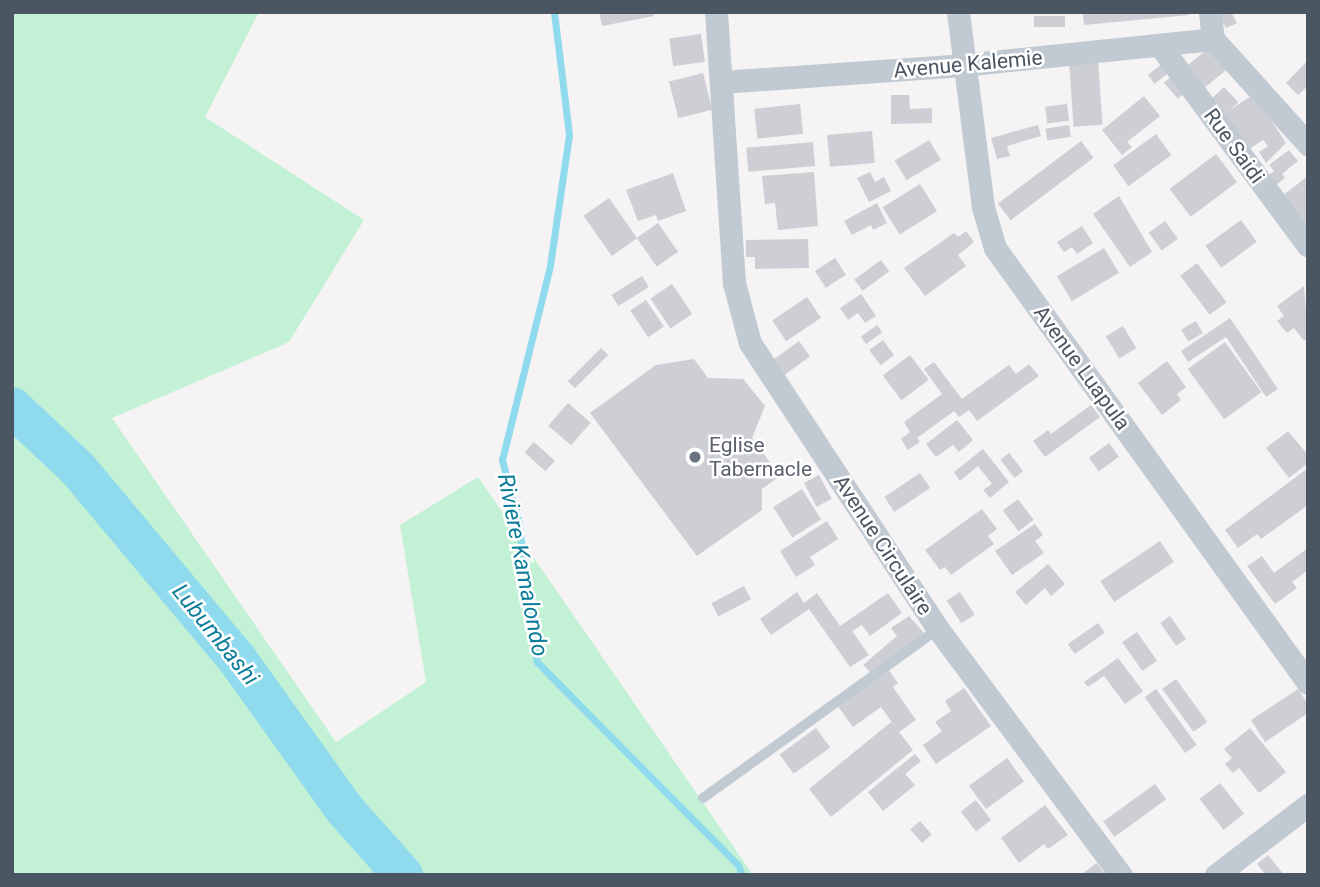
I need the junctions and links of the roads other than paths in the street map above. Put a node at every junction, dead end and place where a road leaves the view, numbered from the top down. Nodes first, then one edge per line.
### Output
1 (716, 12) edge
2 (958, 12) edge
3 (1210, 12) edge
4 (1213, 39) junction
5 (1161, 47) junction
6 (962, 65) junction
7 (722, 82) junction
8 (1308, 144) edge
9 (1308, 246) edge
10 (938, 629) junction
11 (1308, 683) edge
12 (703, 798) dead end
13 (1308, 805) edge
14 (1121, 875) edge
15 (1216, 875) edge

1 - 7 street, Avenue Circulaire
2 - 6 street, Avenue Luapula
3 - 4 street
4 - 5 street, Avenue Kalemie
4 - 8 street
5 - 6 street, Avenue Kalemie
5 - 9 street, Rue Saidi
6 - 7 street, Avenue Kalemie
6 - 11 street, Avenue Luapula
7 - 10 street, Avenue Circulaire
10 - 12 lane
10 - 14 street, Avenue Circulaire
13 - 15 street

